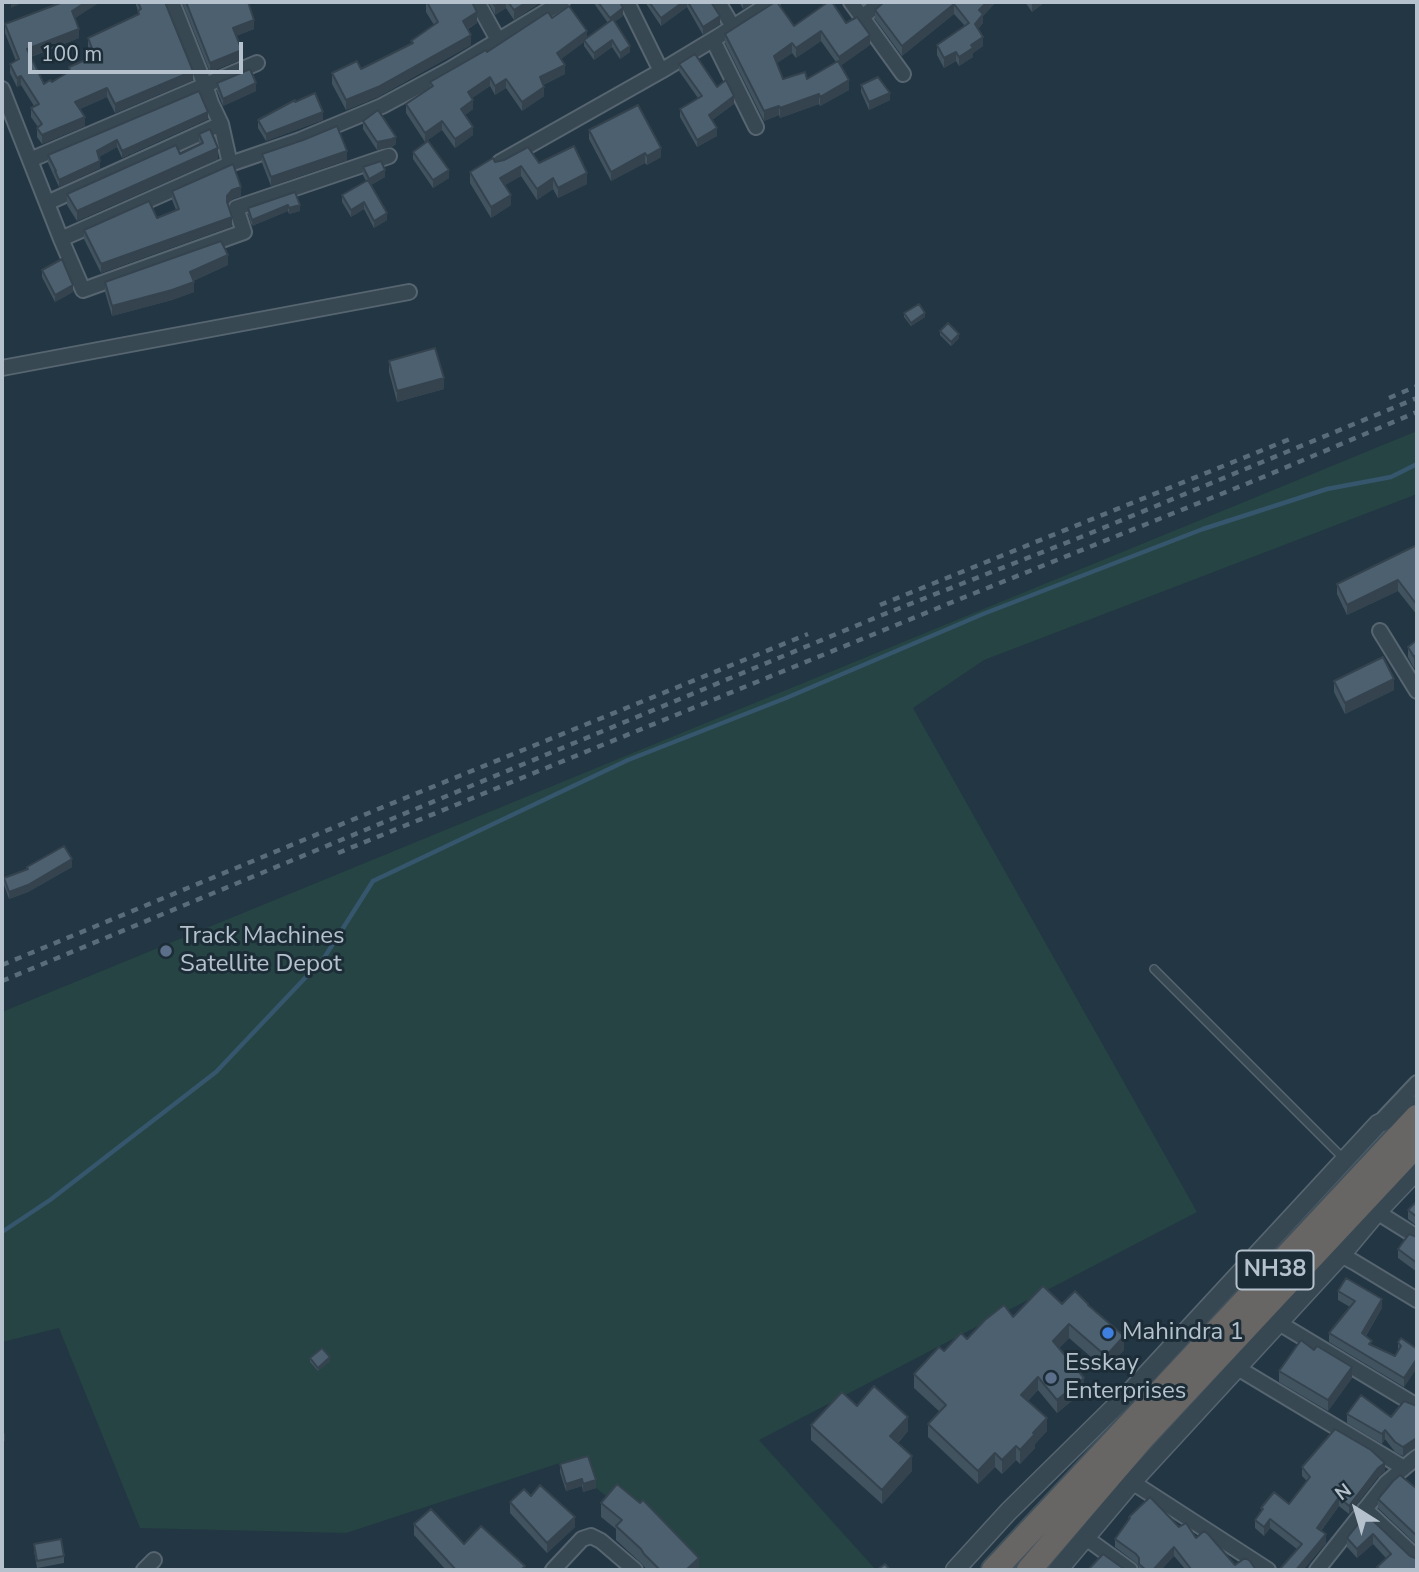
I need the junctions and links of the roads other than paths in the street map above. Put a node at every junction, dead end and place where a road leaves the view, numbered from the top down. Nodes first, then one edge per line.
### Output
1 (172, 2) edge
2 (477, 2) edge
3 (562, 2) edge
4 (627, 2) edge
5 (718, 2) edge
6 (772, 2) edge
7 (850, 2) edge
8 (881, 2) edge
9 (862, 17) junction
10 (733, 27) junction
11 (498, 40) junction
12 (713, 40) junction
13 (257, 63) dead end
14 (661, 71) junction
15 (903, 74) dead end
16 (205, 85) junction
17 (2, 89) edge
18 (220, 124) junction
19 (756, 127) dead end
20 (389, 156) dead end
21 (30, 160) junction
22 (500, 162) edge
23 (230, 164) junction
24 (47, 203) junction
25 (61, 239) junction
26 (409, 292) dead end
27 (2, 368) edge
28 (1380, 631) dead end
29 (1417, 691) edge
30 (1154, 969) dead end
31 (1417, 1083) edge
32 (1417, 1105) edge
33 (1417, 1117) edge
34 (1378, 1124) junction
35 (1417, 1144) edge
36 (1346, 1161) junction
37 (1417, 1171) edge
38 (1377, 1212) junction
39 (1417, 1237) edge
40 (1341, 1255) junction
41 (1417, 1300) edge
42 (1279, 1323) junction
43 (1236, 1367) junction
44 (1417, 1406) edge
45 (1417, 1457) edge
46 (1404, 1468) junction
47 (1132, 1482) junction
48 (1365, 1509) junction
49 (1086, 1538) junction
50 (1417, 1560) edge
51 (553, 1570) edge
52 (635, 1570) edge
53 (955, 1570) edge
54 (993, 1570) edge
55 (1029, 1570) edge
56 (1058, 1570) edge
57 (1130, 1570) edge
58 (1268, 1570) edge
59 (1317, 1570) edge
60 (1408, 1570) edge

1 - 16 street
2 - 11 street
3 - 11 street
4 - 14 street
5 - 10 street
6 - 10 street
7 - 9 street
8 - 9 street
9 - 15 street
10 - 12 street
11 - 23 street
12 - 14 street
12 - 19 street
13 - 16 street
14 - 22 street
16 - 18 street
16 - 21 street
17 - 21 street
18 - 23 street
18 - 24 street
20 - 25 street
21 - 24 street
23 - 25 street
24 - 25 street
26 - 27 street
28 - 29 street
30 - 36 lane
31 - 34 street
32 - 34 street
33 - 54 highway, NH38
34 - 36 street
35 - 55 highway, NH38
36 - 53 street
37 - 38 street
38 - 39 street
38 - 40 street
40 - 41 street
40 - 42 street
42 - 43 street
42 - 44 street
43 - 46 street
43 - 47 street
45 - 46 street
46 - 48 street
47 - 49 street
47 - 58 street
48 - 50 street
48 - 59 street
49 - 56 street
49 - 57 street
50 - 60 street
51 - 52 street

